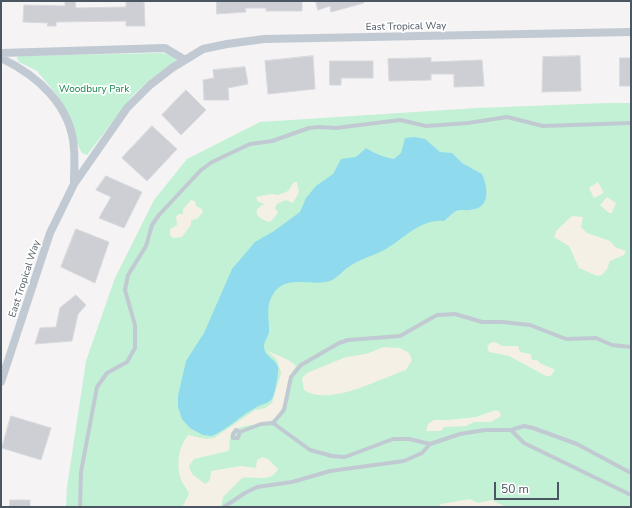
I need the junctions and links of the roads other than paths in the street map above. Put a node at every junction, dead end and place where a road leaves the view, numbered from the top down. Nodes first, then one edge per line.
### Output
1 (631, 32) edge
2 (1, 52) edge
3 (1, 58) edge
4 (185, 60) junction
5 (631, 123) edge
6 (74, 184) junction
7 (631, 347) edge
8 (1, 382) edge
9 (273, 423) junction
10 (512, 430) junction
11 (240, 432) dead end
12 (430, 444) junction
13 (631, 473) edge
14 (631, 495) edge
15 (80, 507) edge
16 (224, 507) edge

1 - 4 street, East Tropical Way
2 - 4 street
3 - 6 street, East Tropical Way
4 - 6 street, East Tropical Way
5 - 15 lane
6 - 8 street, East Tropical Way
7 - 9 lane
9 - 11 lane
9 - 12 lane
10 - 12 lane
10 - 13 lane
10 - 14 lane
12 - 16 lane

